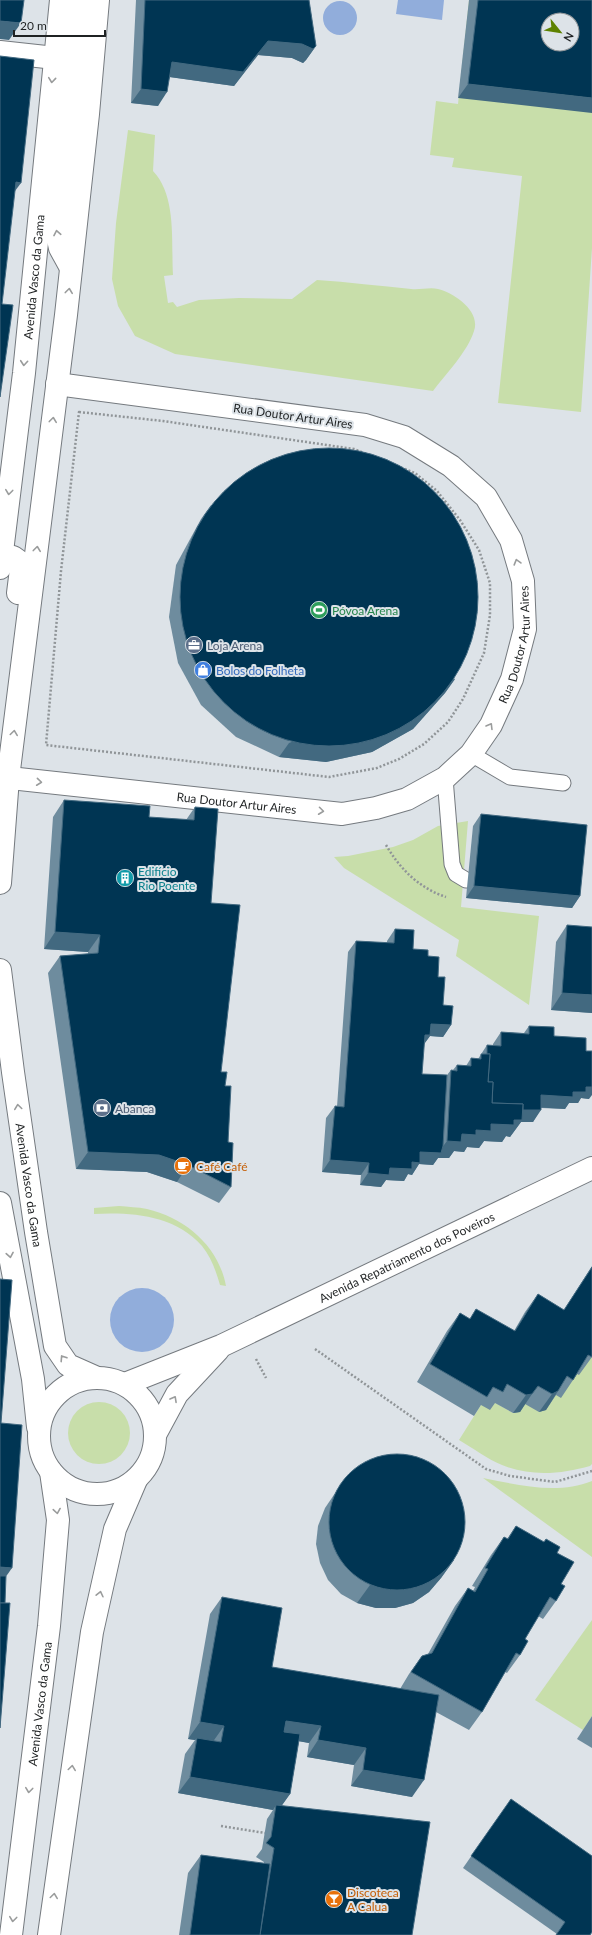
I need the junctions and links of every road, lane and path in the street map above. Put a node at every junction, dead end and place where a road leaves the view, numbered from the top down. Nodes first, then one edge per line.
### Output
1 (61, 0) edge
2 (81, 0) edge
3 (98, 0) edge
4 (0, 52) edge
5 (54, 58) junction
6 (71, 268) junction
7 (57, 384) junction
8 (354, 449) joint
9 (1, 559) edge
10 (24, 663) junction
11 (471, 754) junction
12 (4, 778) edge
13 (445, 778) junction
14 (563, 783) dead end
15 (386, 845) dead end
16 (466, 880) dead end
17 (0, 884) edge
18 (453, 900) dead end
19 (0, 970) edge
20 (592, 1168) edge
21 (0, 1203) edge
22 (221, 1346) junction
23 (315, 1349) dead end
24 (95, 1377) junction
25 (125, 1384) junction
26 (39, 1430) junction
27 (156, 1433) junction
28 (51, 1472) junction
29 (592, 1472) edge
30 (136, 1480) junction
31 (221, 1826) dead end
32 (265, 1833) dead end
33 (10, 1935) edge
34 (49, 1935) edge

1 - 5 main road, Avenida Vasco da Gama
6 -> 2 main road, Avenida Vasco da Gama
3 - 6 main road, Avenida Vasco da Gama
4 - 5 main road
5 -> 9 main road, Avenida Vasco da Gama
7 -> 6 main road, Avenida Vasco da Gama
10 -> 7 main road, Avenida Vasco da Gama
11 -> 7 main road, Rua Doutor Artur Aires
8 - 8 path
9 - 10 main road, Avenida Vasco da Gama
12 -> 10 main road, Avenida Vasco da Gama
11 - 13 main road, Rua Doutor Artur Aires
11 - 14 lane
12 -> 13 main road, Rua Doutor Artur Aires
12 - 17 main road, Avenida Vasco da Gama
13 - 16 lane
15 - 18 path
24 -> 19 main road, Avenida Vasco da Gama
20 - 22 main road, Avenida Repatriamento dos Poveiros
21 -> 26 main road
22 - 25 main road, Avenida Repatriamento dos Poveiros
27 -> 22 main road, Avenida Repatriamento dos Poveiros
23 - 29 path
24 - 25 main road
24 - 26 main road
25 - 27 main road
26 - 28 main road
27 - 30 main road
28 - 30 main road
28 -> 33 main road, Avenida Vasco da Gama
34 -> 30 main road
31 - 32 path

